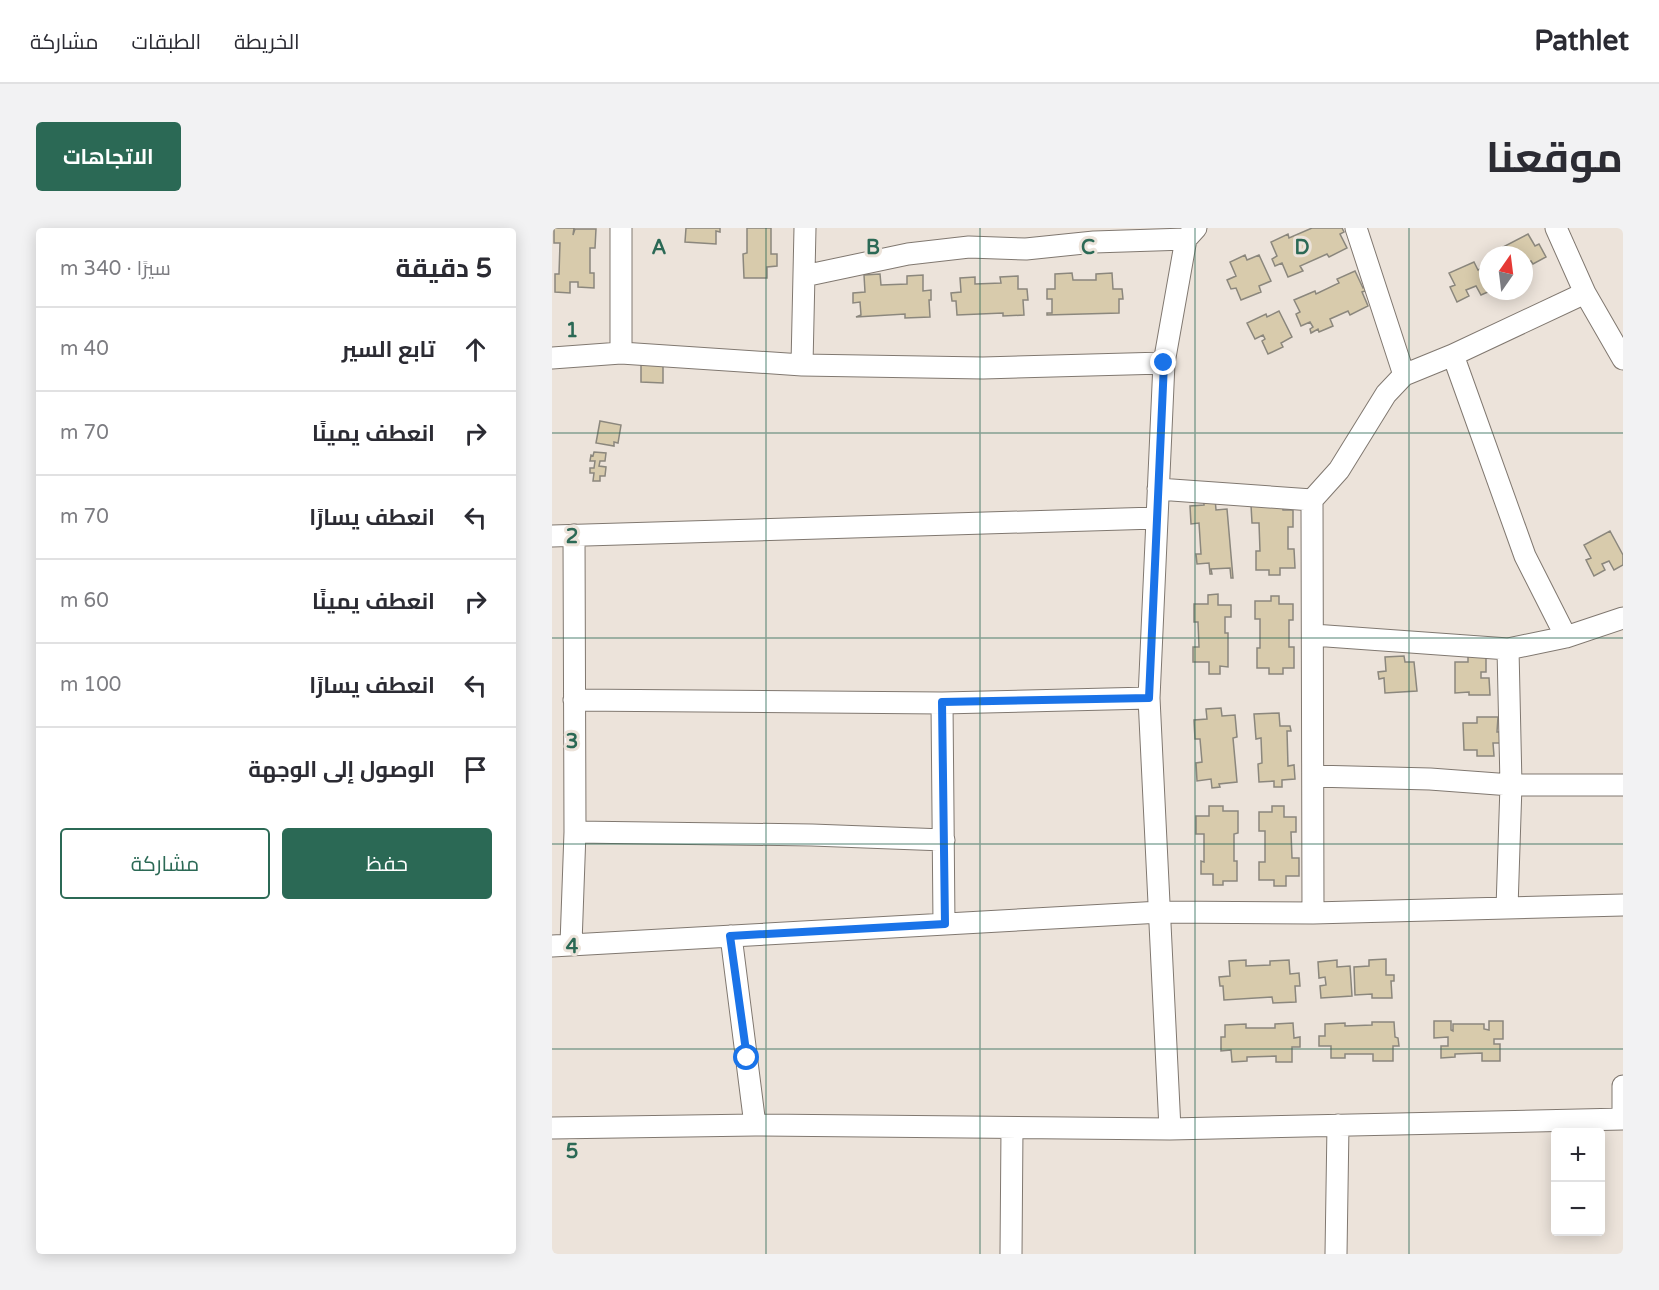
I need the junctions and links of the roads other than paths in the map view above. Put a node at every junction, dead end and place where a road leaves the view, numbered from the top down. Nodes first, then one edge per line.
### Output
1 (621, 228) edge
2 (805, 228) edge
3 (1356, 228) edge
4 (1556, 228) edge
5 (1191, 233) edge
6 (804, 276) junction
7 (1585, 293) junction
8 (621, 353) junction
9 (1453, 355) junction
10 (552, 358) edge
11 (1623, 359) edge
12 (1164, 363) junction
13 (802, 364) junction
14 (1404, 375) junction
15 (1158, 489) junction
16 (1312, 500) junction
17 (1156, 518) junction
18 (574, 535) junction
19 (552, 536) edge
20 (1623, 618) edge
21 (1312, 634) junction
22 (1566, 637) junction
23 (1508, 649) junction
24 (1149, 698) junction
25 (574, 700) junction
26 (942, 702) junction
27 (1313, 776) junction
28 (1511, 785) junction
29 (1623, 785) edge
30 (575, 832) junction
31 (944, 840) junction
32 (1623, 905) edge
33 (1507, 908) junction
34 (1161, 912) junction
35 (1312, 913) junction
36 (945, 924) junction
37 (730, 936) junction
38 (561, 945) edge
39 (1623, 1086) edge
40 (1623, 1119) edge
41 (755, 1125) junction
42 (1338, 1125) junction
43 (552, 1128) edge
44 (1012, 1128) junction
45 (1170, 1129) junction
46 (1011, 1254) edge
47 (1336, 1254) edge

1 - 8 street
2 - 6 street
3 - 14 street
4 - 7 street
5 - 6 street
5 - 12 street
6 - 13 street
7 - 9 street
7 - 11 street
8 - 10 street
8 - 13 street
9 - 14 street
9 - 22 street
12 - 13 street
12 - 15 street
14 - 16 street
15 - 16 street
15 - 17 street
16 - 21 street
17 - 18 street
17 - 24 street
18 - 19 street
18 - 25 street
20 - 22 street
21 - 23 street
21 - 27 street
22 - 23 street
23 - 28 street
24 - 26 street
24 - 34 street
25 - 26 street
25 - 30 street
26 - 31 street
27 - 28 street
27 - 35 street
28 - 29 street
28 - 33 street
30 - 31 street
30 - 38 street
31 - 36 street
32 - 33 street
33 - 35 street
34 - 35 street
34 - 36 street
34 - 45 street
36 - 37 street
37 - 38 street
37 - 41 street
39 - 40 street
40 - 42 street
41 - 43 street
41 - 44 street
42 - 45 street
42 - 47 street
44 - 45 street
44 - 46 street

